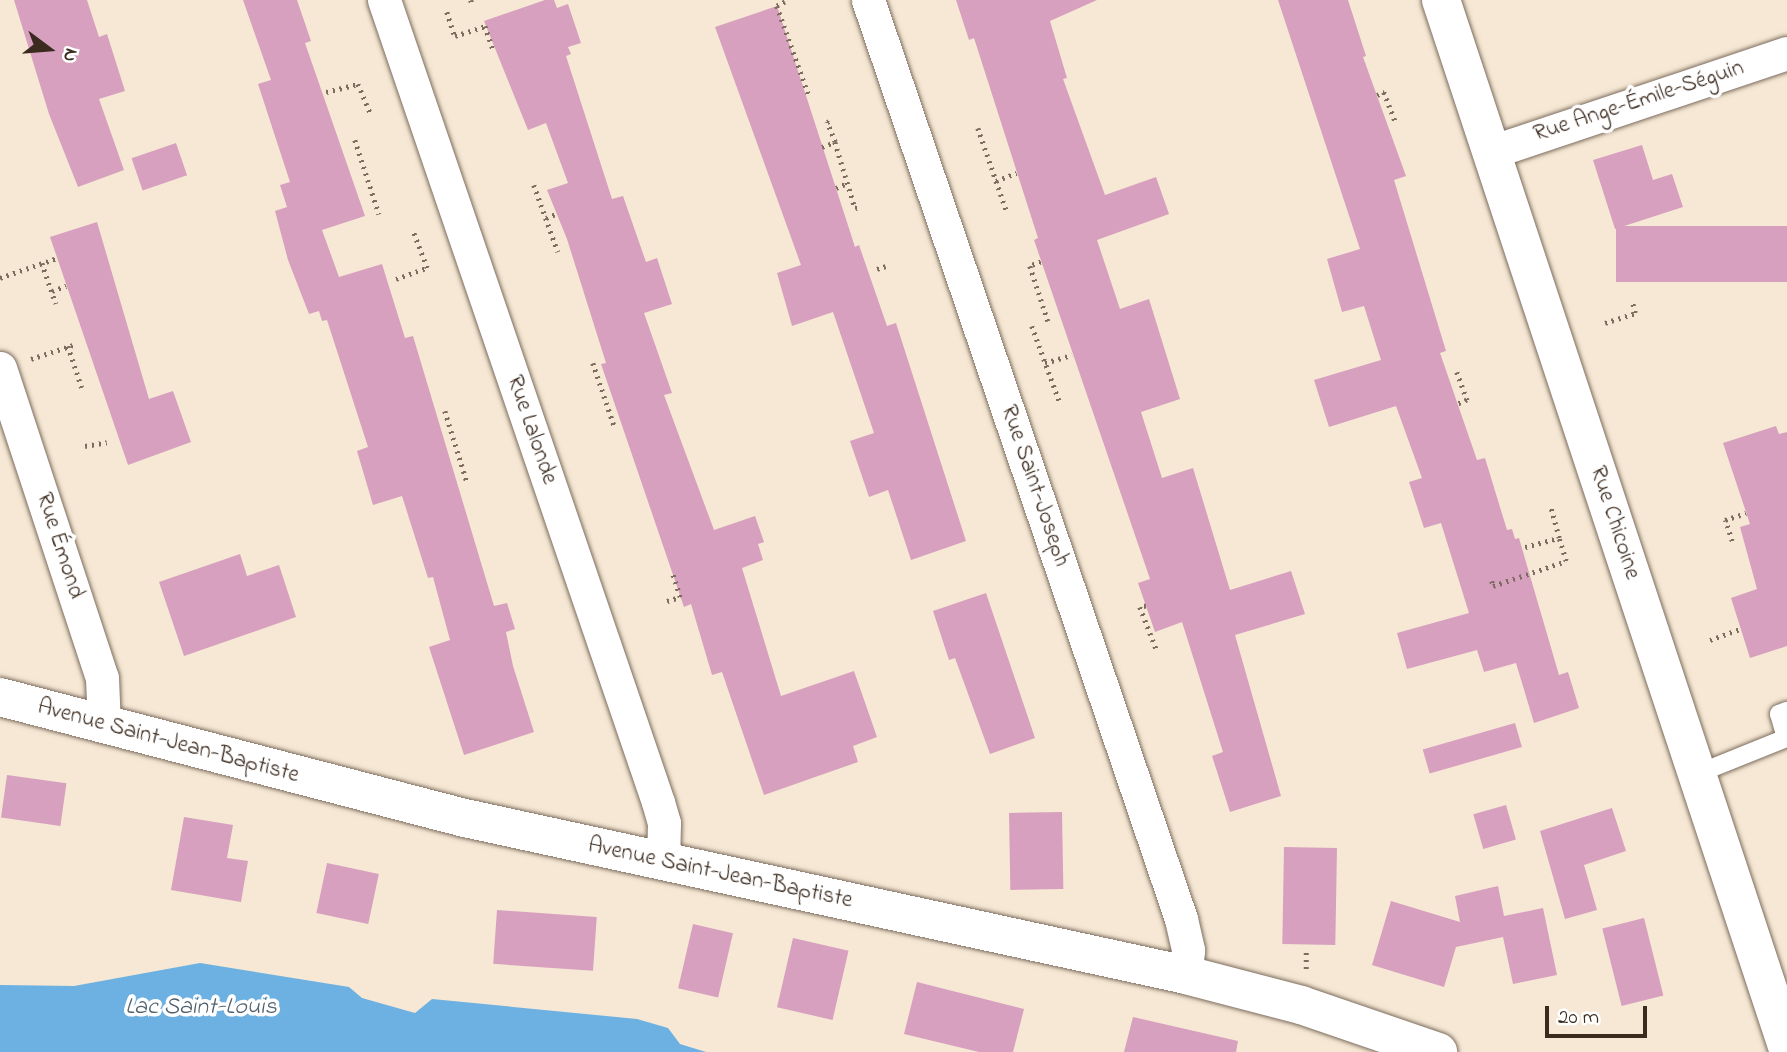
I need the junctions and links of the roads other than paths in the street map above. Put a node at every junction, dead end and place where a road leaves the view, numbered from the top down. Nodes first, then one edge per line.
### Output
1 (384, 0) edge
2 (868, 0) edge
3 (1441, 0) edge
4 (1787, 53) edge
5 (1491, 152) junction
6 (11, 365) edge
7 (0, 697) edge
8 (1787, 711) edge
9 (104, 726) junction
10 (1697, 774) junction
11 (663, 863) junction
12 (1186, 975) junction
13 (1787, 1046) edge
14 (1438, 1052) edge

1 - 11 street, Rue Lalonde
2 - 12 street, Rue Saint-Joseph
3 - 5 street, Rue Chicoine
4 - 5 street, Rue Ange-Émile-Séguin
5 - 10 street, Rue Chicoine
6 - 9 street, Rue Émond
7 - 9 street, Avenue Saint-Jean-Baptiste
8 - 10 lane
9 - 11 street, Avenue Saint-Jean-Baptiste
10 - 13 street, Rue Chicoine
11 - 12 street, Avenue Saint-Jean-Baptiste
12 - 14 street, Avenue Saint-Jean-Baptiste

